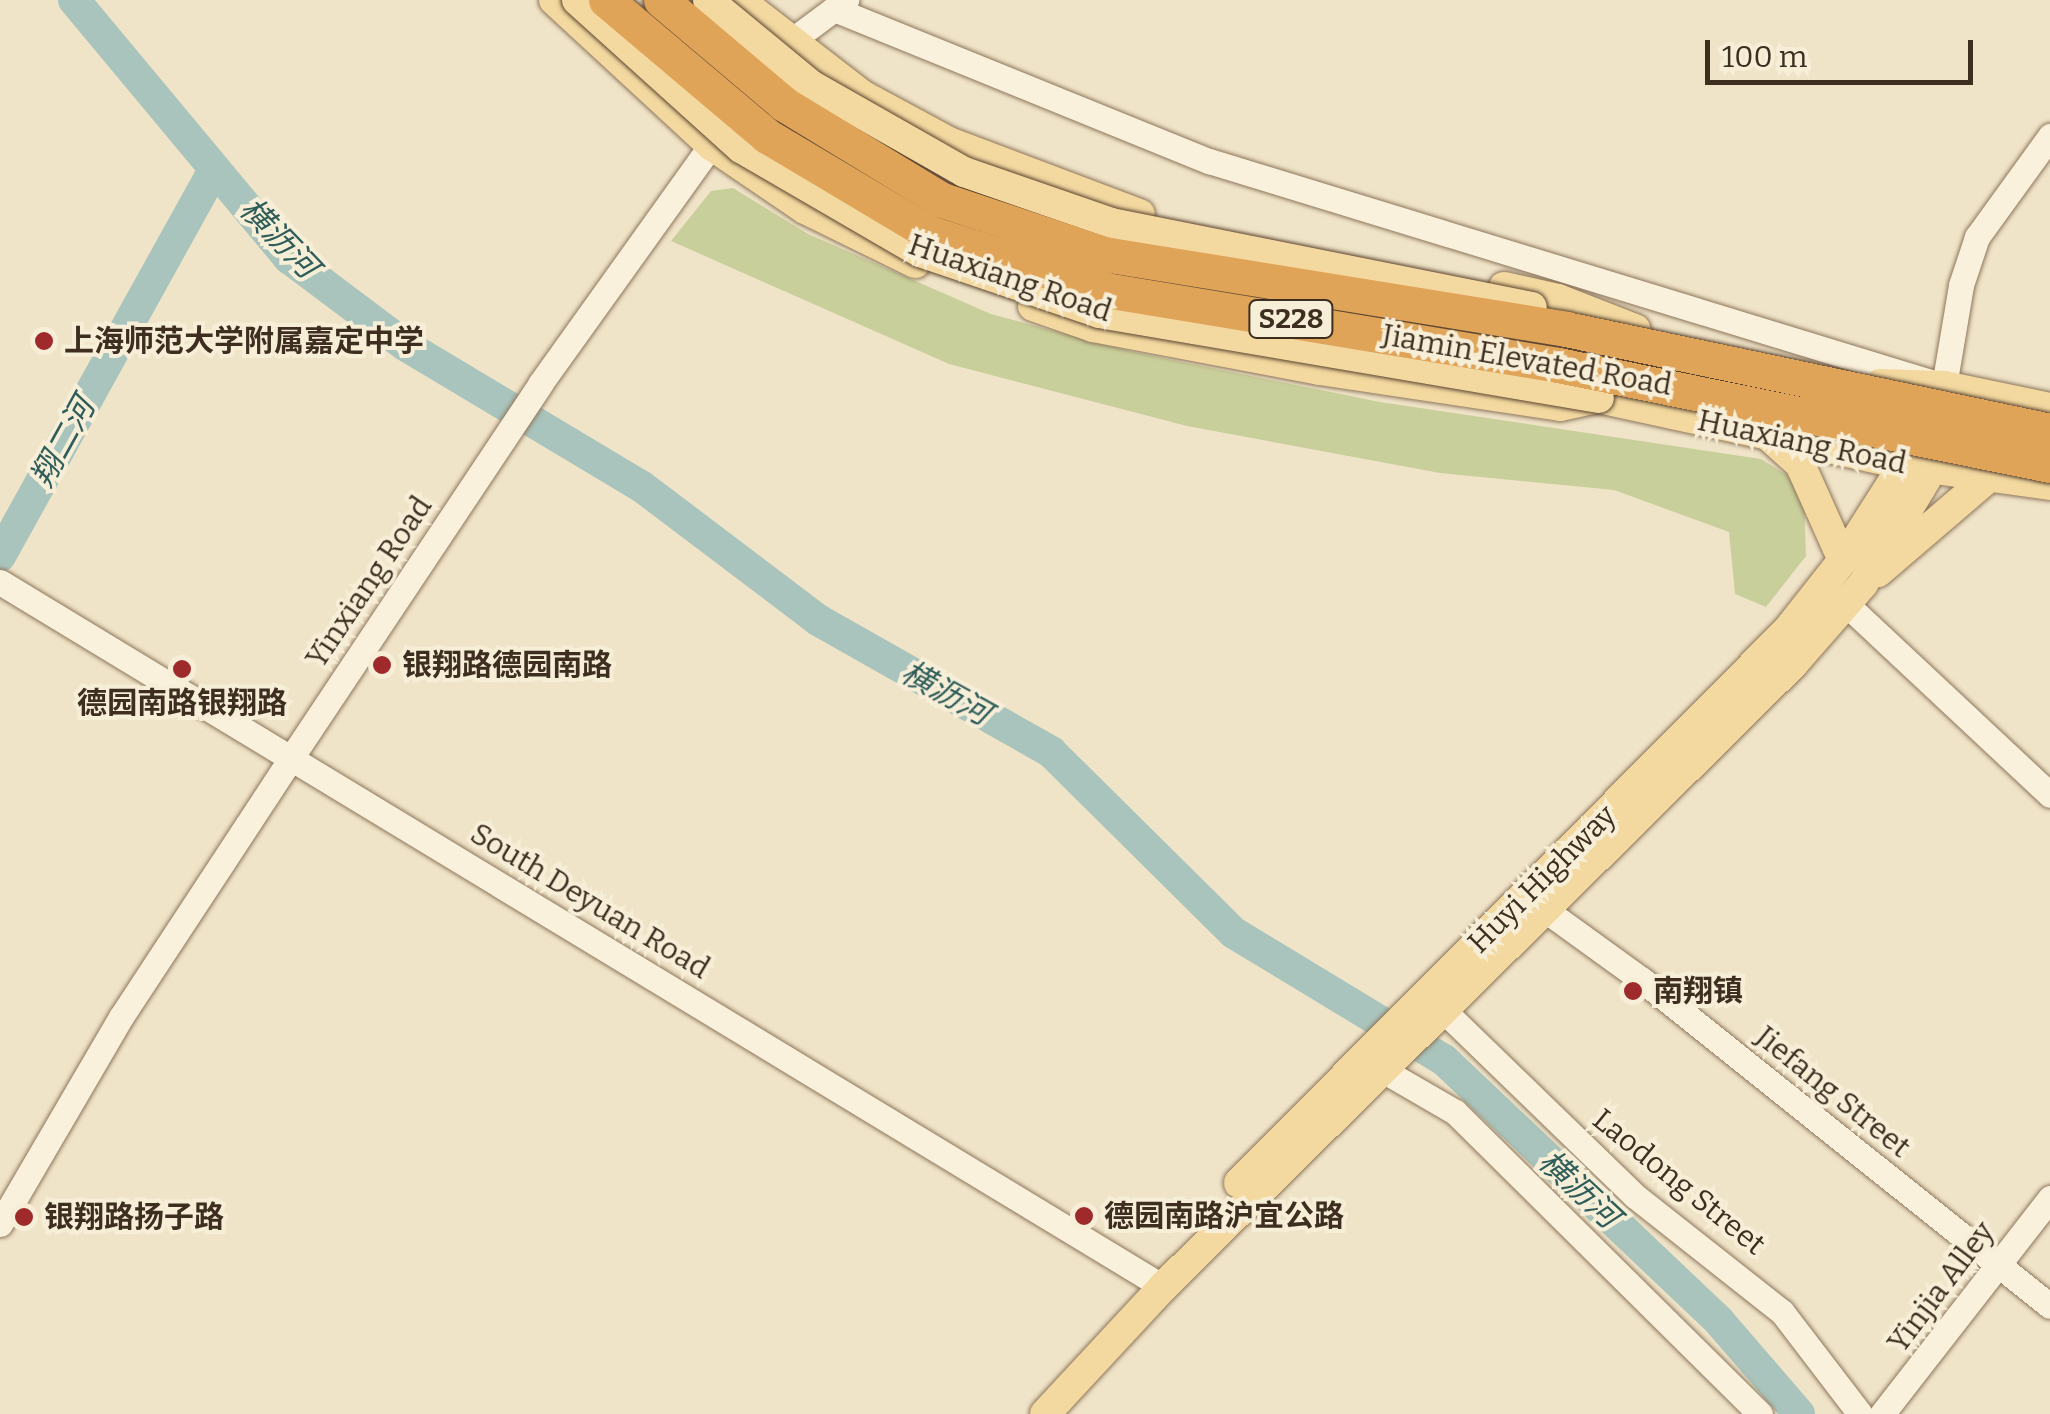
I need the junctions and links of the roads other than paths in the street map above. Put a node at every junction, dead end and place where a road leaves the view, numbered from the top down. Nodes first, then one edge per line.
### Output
1 (554, 0) edge
2 (577, 0) edge
3 (606, 0) edge
4 (661, 0) edge
5 (708, 0) edge
6 (739, 0) edge
7 (840, 5) edge
8 (788, 38) junction
9 (2050, 136) edge
10 (711, 145) junction
11 (1609, 323) junction
12 (1944, 386) junction
13 (1983, 395) junction
14 (1599, 398) junction
15 (2050, 408) edge
16 (2050, 432) edge
17 (1767, 434) junction
18 (2050, 465) edge
19 (1918, 467) junction
20 (1990, 477) junction
21 (2050, 485) edge
22 (1843, 560) junction
23 (0, 582) edge
24 (1855, 594) junction
25 (290, 758) junction
26 (2050, 795) edge
27 (1535, 903) junction
28 (1428, 1014) junction
29 (1380, 1057) junction
30 (2050, 1198) edge
31 (0, 1224) edge
32 (1998, 1266) junction
33 (1154, 1282) junction
34 (2050, 1306) edge
35 (1020, 1414) edge
36 (1045, 1414) edge
37 (1760, 1414) edge
38 (1860, 1414) edge
39 (1882, 1414) edge

1 - 10 main road
2 - 14 main road, Huaxiang Road, bridge
3 - 18 highway, Jiamin Elevated Road / S228, bridge
4 - 16 highway, Jiamin Elevated Road / S228, bridge
5 - 11 main road, bridge
6 - 8 main road
7 - 8 street, Yinxiang Road
7 - 12 street
8 - 10 street, Yinxiang Road
8 - 11 main road
9 - 12 street
10 - 14 main road
10 - 25 street, Yinxiang Road
11 - 12 main road
12 - 13 main road
12 - 19 main road, Huyi Highway
13 - 15 main road
13 - 19 main road
14 - 17 main road, Huaxiang Road
17 - 19 main road, Huaxiang Road
17 - 22 main road
19 - 20 main road
19 - 22 main road, Huyi Highway
19 - 24 main road, Huyi Highway
20 - 21 main road
20 - 24 main road
22 - 27 main road, Huyi Highway
23 - 25 street, South Deyuan Road
24 - 26 street
24 - 27 main road, Huyi Highway
25 - 31 street, Yinxiang Road
25 - 33 street, South Deyuan Road
27 - 28 main road, Huyi Highway
27 - 32 street, Jiefang Street
28 - 29 main road, Huyi Highway
28 - 38 street, Laodong Street
29 - 33 main road, Huyi Highway
29 - 37 street
30 - 32 street, Yinjia Alley
32 - 34 street, Jiefang Street
32 - 39 street, Yinjia Alley
33 - 35 main road, Huyi Highway
33 - 36 main road, Huyi Highway

